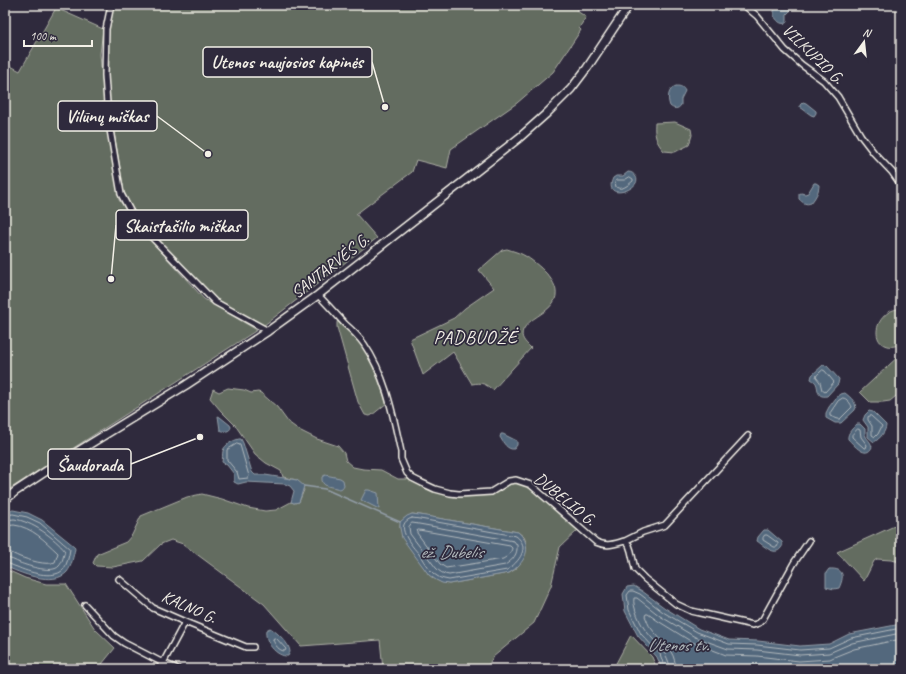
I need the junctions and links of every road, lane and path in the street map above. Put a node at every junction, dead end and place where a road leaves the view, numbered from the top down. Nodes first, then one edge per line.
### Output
1 (111, 5) edge
2 (629, 5) edge
3 (744, 5) edge
4 (901, 185) edge
5 (318, 295) junction
6 (268, 331) junction
7 (748, 436) dead end
8 (5, 500) edge
9 (625, 541) junction
10 (809, 541) dead end
11 (119, 579) dead end
12 (85, 605) dead end
13 (184, 622) junction
14 (253, 647) dead end
15 (163, 663) junction
16 (158, 669) edge
17 (178, 669) edge

1 - 6 street
2 - 5 main road, SANTARVĖS G.
3 - 4 street, VILKUPIO G.
5 - 6 main road, SANTARVĖS G.
5 - 9 street, DUBELIO G.
6 - 8 main road, SANTARVĖS G.
7 - 9 street, DUBELIO G.
9 - 10 street
11 - 13 street, KALNO G.
12 - 15 street
13 - 14 street, KALNO G.
13 - 15 street
15 - 16 street
15 - 17 street

